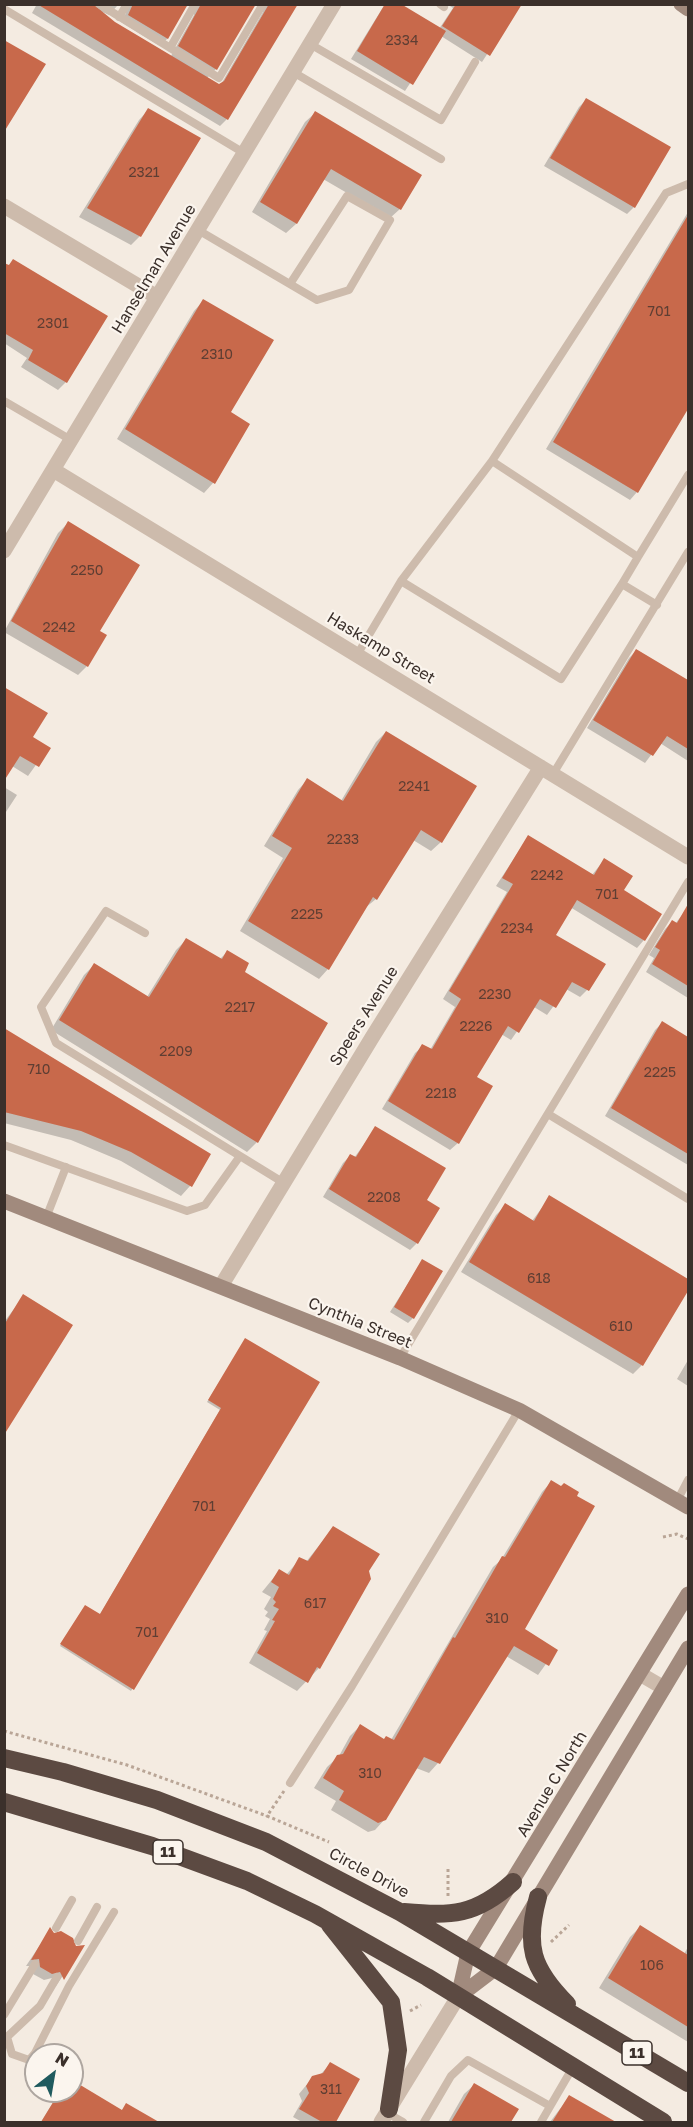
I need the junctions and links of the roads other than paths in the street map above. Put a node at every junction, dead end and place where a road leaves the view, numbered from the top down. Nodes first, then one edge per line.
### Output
1 (99, 4) edge
2 (127, 4) edge
3 (195, 4) edge
4 (263, 4) edge
5 (334, 4) edge
6 (681, 4) edge
7 (4, 9) edge
8 (688, 9) edge
9 (119, 17) junction
10 (310, 44) junction
11 (170, 48) junction
12 (475, 62) dead end
13 (293, 72) junction
14 (244, 153) junction
15 (441, 159) dead end
16 (688, 184) edge
17 (4, 206) edge
18 (198, 230) junction
19 (290, 284) junction
20 (157, 297) junction
21 (4, 401) edge
22 (71, 440) junction
23 (492, 461) junction
24 (55, 471) junction
25 (688, 475) edge
26 (4, 551) edge
27 (688, 552) edge
28 (638, 557) junction
29 (401, 581) junction
30 (622, 584) junction
31 (657, 605) junction
32 (357, 655) junction
33 (547, 770) junction
34 (688, 856) edge
35 (688, 882) edge
36 (145, 933) dead end
37 (548, 1114) junction
38 (4, 1145) edge
39 (240, 1156) junction
40 (66, 1167) junction
41 (284, 1183) junction
42 (688, 1199) edge
43 (4, 1201) edge
44 (46, 1218) junction
45 (221, 1287) junction
46 (400, 1358) junction
47 (519, 1410) junction
48 (688, 1480) edge
49 (683, 1504) edge
50 (688, 1594) edge
51 (688, 1648) edge
52 (639, 1674) junction
53 (664, 1688) junction
54 (4, 1758) edge
55 (290, 1783) road end
56 (4, 1802) edge
57 (513, 1882) junction
58 (538, 1897) junction
59 (72, 1900) dead end
60 (97, 1907) dead end
61 (400, 1911) junction
62 (114, 1912) dead end
63 (325, 1919) junction
64 (56, 1928) dead end
65 (78, 1941) dead end
66 (468, 1953) junction
67 (35, 1964) dead end
68 (496, 1968) junction
69 (57, 1977) dead end
70 (458, 1997) junction
71 (4, 2015) edge
72 (585, 2022) junction
73 (6, 2046) edge
74 (573, 2067) junction
75 (688, 2083) edge
76 (550, 2106) junction
77 (386, 2115) edge
78 (403, 2122) edge
79 (424, 2122) edge
80 (541, 2122) edge
81 (663, 2122) edge

1 - 9 lane
2 - 9 lane
3 - 11 lane
4 - 11 lane
5 - 10 street, Hanselman Avenue
6 - 8 main road
7 - 14 lane
9 - 11 lane
10 - 12 lane
10 - 13 street, Hanselman Avenue
13 - 14 street, Hanselman Avenue
13 - 15 lane
14 - 18 street, Hanselman Avenue
16 - 23 lane
17 - 20 street
18 - 19 lane
18 - 20 street, Hanselman Avenue
19 - 19 lane
20 - 22 street, Hanselman Avenue
21 - 22 lane
22 - 24 street, Hanselman Avenue
23 - 28 lane
23 - 29 lane
24 - 26 street, Hanselman Avenue
24 - 32 street, Haskamp Street
25 - 28 lane
27 - 31 lane
28 - 30 lane
29 - 30 lane
29 - 32 lane
30 - 31 lane
31 - 33 lane
32 - 33 street, Haskamp Street
33 - 34 street, Haskamp Street
33 - 41 street, Speers Avenue
35 - 37 lane
36 - 39 lane
37 - 42 lane
37 - 46 lane
38 - 40 lane
39 - 40 lane
39 - 41 lane
40 - 44 lane
41 - 45 street, Speers Avenue
43 - 44 main road, Cynthia Street
44 - 45 main road, Cynthia Street
45 - 46 main road, Cynthia Street
46 - 47 main road, Cynthia Street
47 - 49 main road, Cynthia Street
47 - 55 lane
48 - 49 lane
50 - 52 main road, Avenue C North
51 - 53 main road, Avenue C North
52 - 53 street
52 - 57 main road, Avenue C North
53 - 58 main road, Avenue C North
54 - 61 highway, Circle Drive / 11
56 - 63 highway, 11
57 - 61 highway
57 - 66 main road, Avenue C North
58 - 68 main road, Avenue C North
58 - 72 highway
59 - 64 lane
60 - 65 lane
61 - 66 highway, Circle Drive / 11
62 - 73 lane
63 - 70 highway, 11
63 - 77 highway
66 - 68 highway, Circle Drive / 11
66 - 70 main road, Avenue C North
67 - 71 lane
68 - 70 main road, Avenue C North
68 - 72 highway, Circle Drive / 11
69 - 73 lane
70 - 74 highway, 11
70 - 77 street, Avenue C North
72 - 75 highway, Circle Drive / 11
74 - 76 lane
74 - 81 highway, 11
76 - 79 lane
76 - 80 lane
77 - 78 lane

